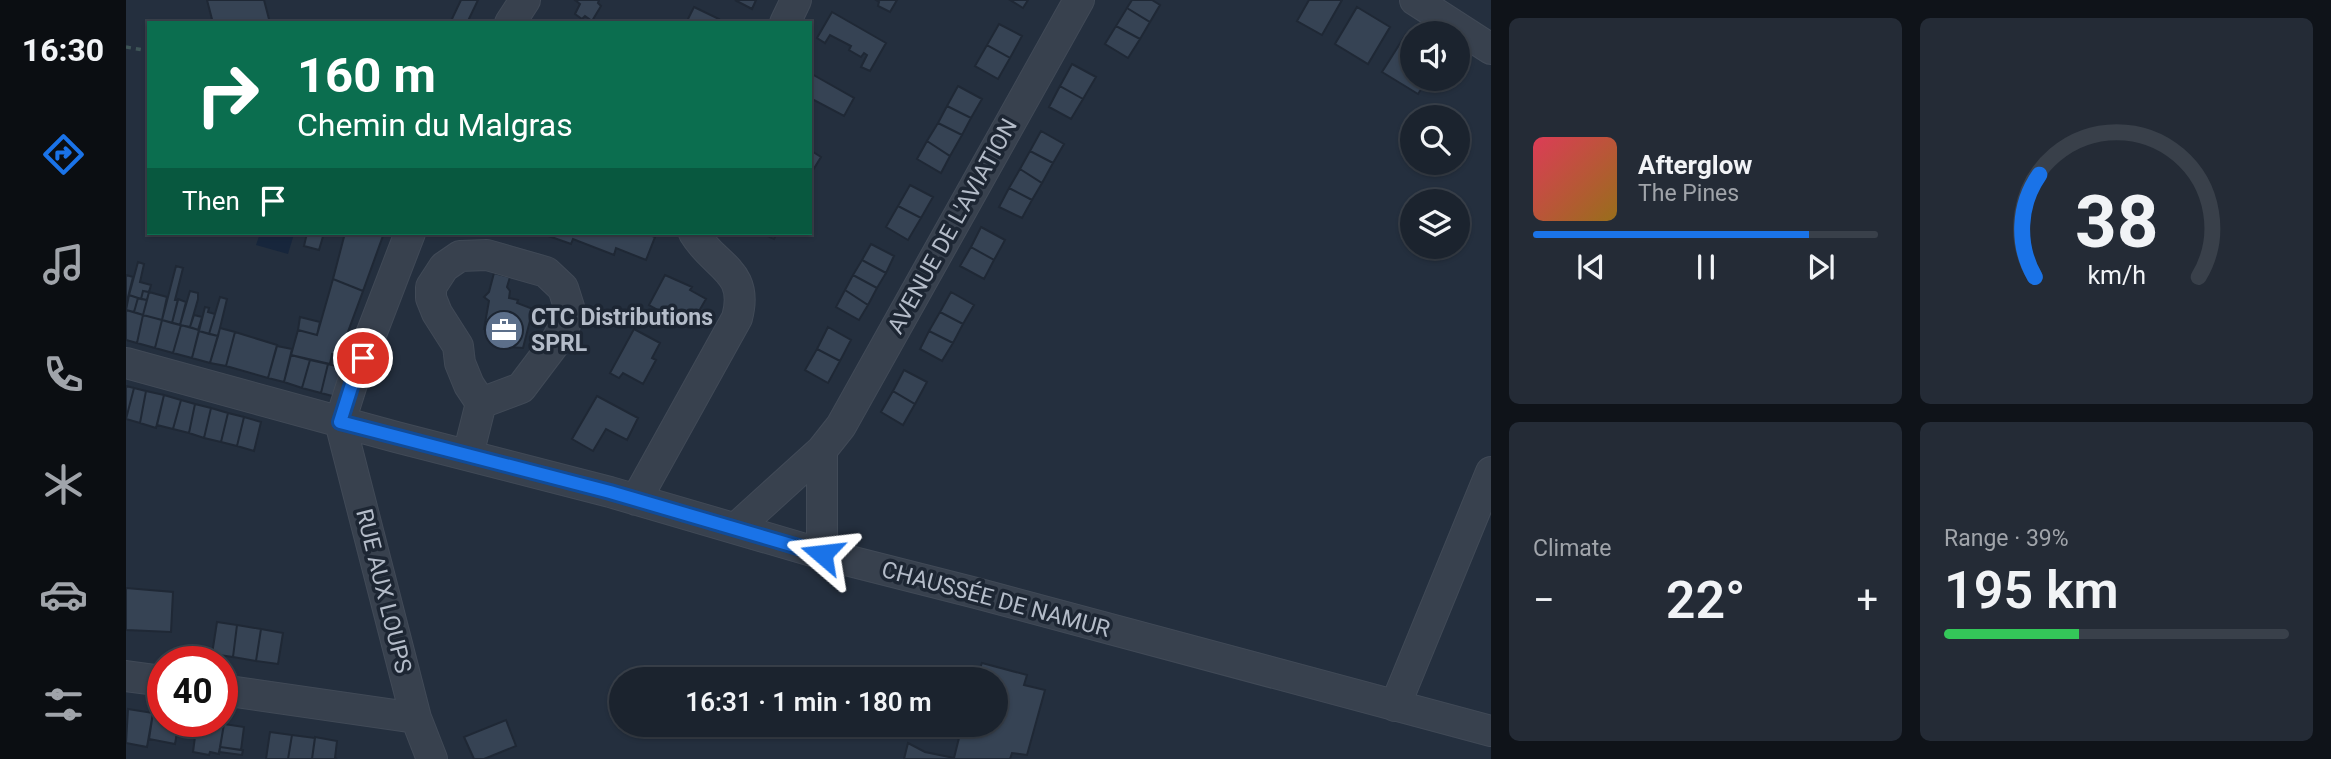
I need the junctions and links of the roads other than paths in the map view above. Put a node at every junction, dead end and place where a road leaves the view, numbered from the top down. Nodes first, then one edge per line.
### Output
1 (525, 0) edge
2 (796, 0) edge
3 (1079, 0) edge
4 (1415, 0) edge
5 (511, 21) edge
6 (786, 21) edge
7 (1491, 49) edge
8 (409, 235) edge
9 (695, 235) edge
10 (126, 363) edge
11 (481, 403) junction
12 (340, 422) junction
13 (822, 450) junction
14 (468, 455) junction
15 (1491, 472) edge
16 (636, 500) junction
17 (736, 528) junction
18 (822, 554) junction
19 (126, 676) edge
20 (147, 679) edge
21 (238, 692) edge
22 (1395, 706) junction
23 (416, 718) junction
24 (1491, 731) edge
25 (432, 759) edge

1 - 5 street
2 - 6 street
3 - 13 street, AVENUE DE L'AVIATION
4 - 7 street
8 - 12 street
9 - 16 street
10 - 12 street, CHAUSSÉE DE NAMUR
11 - 11 street
11 - 14 street
12 - 14 street, CHAUSSÉE DE NAMUR
12 - 23 street, RUE AUX LOUPS
13 - 17 street, AVENUE DE L'AVIATION
13 - 18 street
14 - 16 street, CHAUSSÉE DE NAMUR
15 - 22 street
16 - 17 street, CHAUSSÉE DE NAMUR
17 - 18 street, CHAUSSÉE DE NAMUR
18 - 22 street, CHAUSSÉE DE NAMUR
19 - 20 street
21 - 23 street
22 - 24 street, CHAUSSÉE DE NAMUR
23 - 25 street, RUE AUX LOUPS

